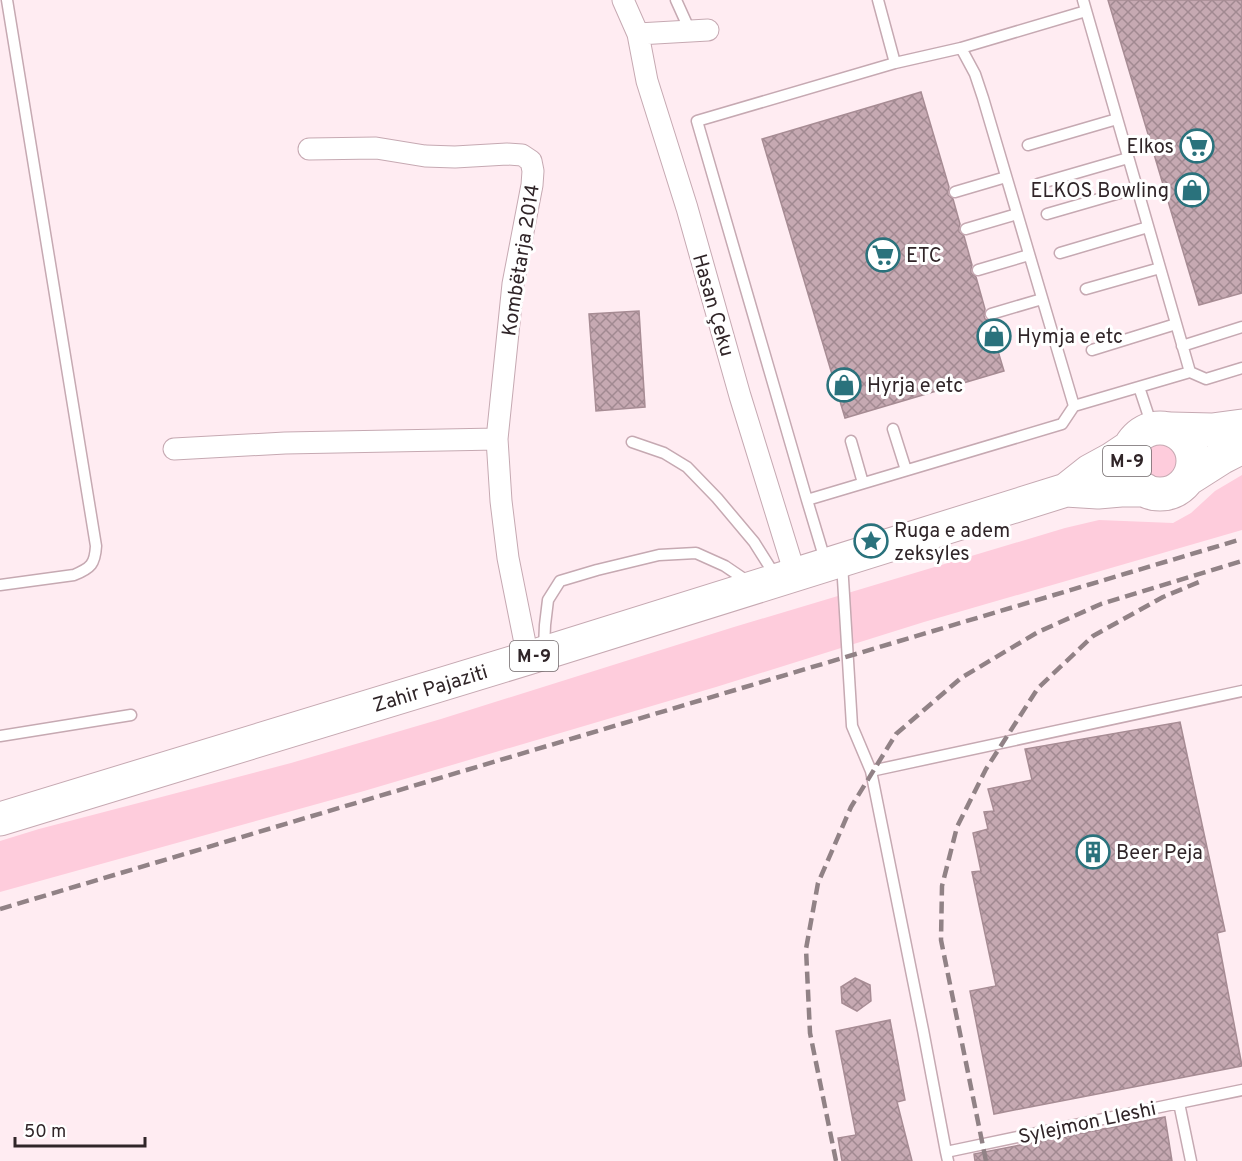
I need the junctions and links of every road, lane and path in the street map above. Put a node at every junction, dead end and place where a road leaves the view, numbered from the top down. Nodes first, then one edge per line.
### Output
1 (7, 0) edge
2 (622, 0) edge
3 (676, 0) edge
4 (878, 0) edge
5 (1084, 5) edge
6 (699, 31) joint
7 (638, 34) junction
8 (961, 48) junction
9 (895, 63) junction
10 (1117, 119) junction
11 (1028, 145) dead end
12 (309, 149) dead end
13 (1128, 158) junction
14 (1006, 177) junction
15 (1038, 184) dead end
16 (1137, 188) junction
17 (955, 192) dead end
18 (1017, 214) junction
19 (1047, 214) dead end
20 (1148, 227) junction
21 (966, 229) dead end
22 (1060, 253) dead end
23 (1029, 255) junction
24 (1160, 268) junction
25 (978, 270) dead end
26 (1086, 290) dead end
27 (1042, 299) junction
28 (991, 314) dead end
29 (1176, 324) junction
30 (1242, 327) edge
31 (1182, 346) junction
32 (1092, 350) dead end
33 (1242, 368) edge
34 (1190, 372) junction
35 (1139, 387) junction
36 (1074, 406) junction
37 (1242, 426) edge
38 (893, 429) dead end
39 (1151, 435) junction
40 (497, 439) junction
41 (851, 441) dead end
42 (632, 442) dead end
43 (1242, 447) edge
44 (174, 450) dead end
45 (906, 470) junction
46 (1188, 478) junction
47 (863, 483) junction
48 (1066, 490) junction
49 (1145, 490) junction
50 (807, 500) junction
51 (834, 562) junction
52 (776, 580) junction
53 (0, 585) edge
54 (536, 656) junction
55 (1242, 691) edge
56 (132, 715) dead end
57 (0, 736) edge
58 (871, 771) junction
59 (0, 819) edge
60 (1242, 1090) edge
61 (1179, 1103) junction
62 (947, 1156) edge
63 (1191, 1161) edge

1 - 53 lane
2 - 7 street, Hasan Çeku
3 - 6 lane
4 - 9 lane
5 - 8 lane
5 - 10 lane
6 - 7 street
7 - 52 street, Hasan Çeku
8 - 9 lane
8 - 14 lane
9 - 50 lane
10 - 11 lane
10 - 13 lane
12 - 40 street, Kombëtarja 2014
13 - 15 lane
13 - 16 lane
14 - 17 lane
14 - 18 lane
16 - 19 lane
16 - 20 lane
18 - 21 lane
18 - 23 lane
20 - 22 lane
20 - 24 lane
23 - 25 lane
23 - 27 lane
24 - 26 lane
24 - 29 lane
27 - 28 lane
27 - 36 lane
29 - 31 lane
29 - 32 lane
30 - 31 lane
31 - 34 lane
33 - 34 lane
34 - 35 lane
35 - 36 lane
35 - 39 lane
36 - 45 lane
37 - 39 main road, M-9
38 - 45 lane
39 - 46 main road, M-9
39 - 48 main road, Zahir Pajaziti / M-9
39 - 49 main road, M-9
40 - 44 street
40 - 54 street, Kombëtarja 2014
41 - 47 lane
42 - 52 lane
43 - 46 main road, M-9
45 - 47 lane
46 - 49 main road, M-9
47 - 50 lane
48 - 49 main road, Zahir Pajaziti / M-9
48 - 51 main road, Zahir Pajaziti / M-9
50 - 51 lane
51 - 52 main road, Zahir Pajaziti / M-9
51 - 58 lane
52 - 54 main road, Zahir Pajaziti / M-9
52 - 54 lane
54 - 59 main road, Zahir Pajaziti / M-9
55 - 58 lane
56 - 57 lane
58 - 62 lane
60 - 61 lane
61 - 62 lane, Sylejmon Lleshi
61 - 63 lane, Sylejmon Lleshi

